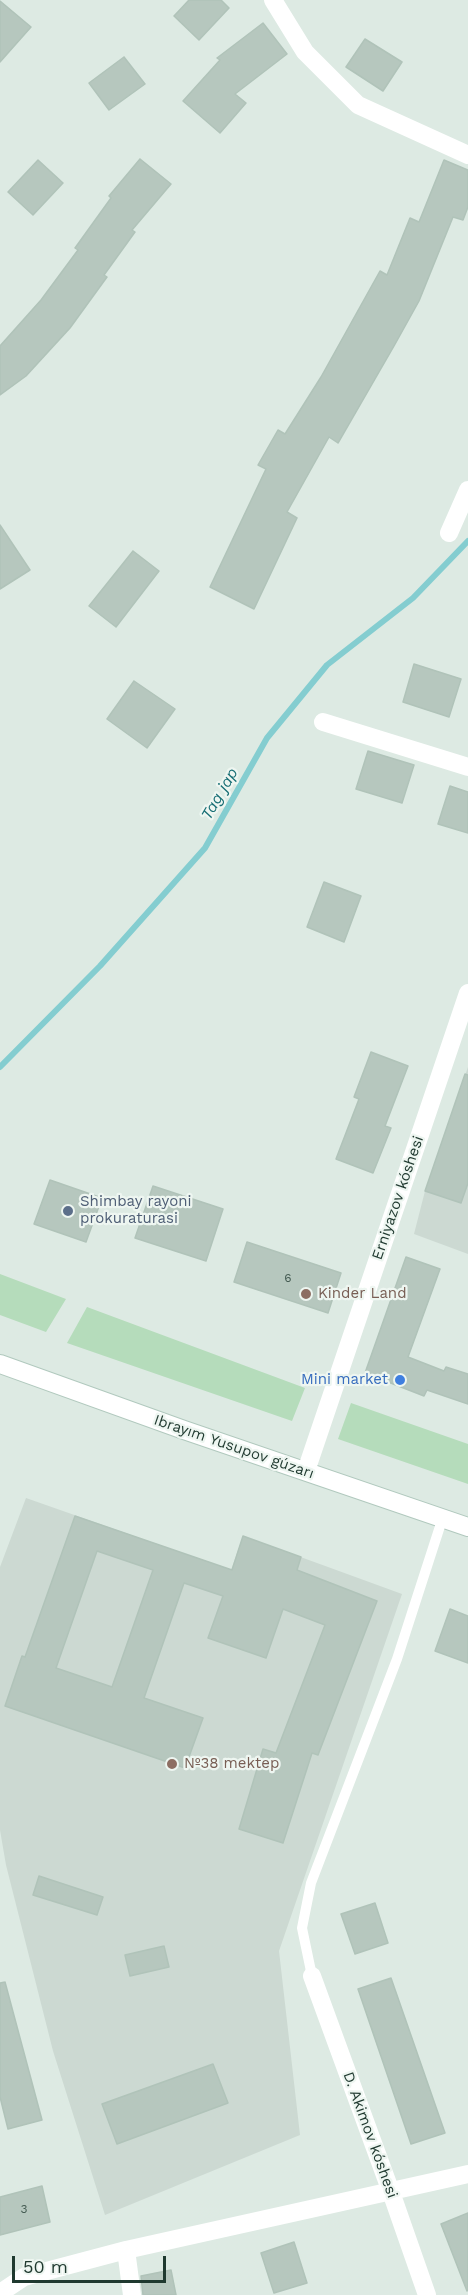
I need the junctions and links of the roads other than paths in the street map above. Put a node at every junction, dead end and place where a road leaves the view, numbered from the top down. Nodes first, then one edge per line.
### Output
1 (273, 0) edge
2 (468, 155) edge
3 (468, 490) edge
4 (449, 533) dead end
5 (323, 722) dead end
6 (468, 767) edge
7 (468, 993) edge
8 (0, 1364) edge
9 (306, 1472) junction
10 (443, 1517) junction
11 (468, 1527) edge
12 (312, 1976) joint
13 (468, 2174) edge
14 (391, 2192) junction
15 (126, 2250) junction
16 (25, 2286) edge
17 (0, 2293) edge
18 (132, 2295) edge
19 (427, 2295) edge

1 - 2 street
3 - 4 street
5 - 6 street
7 - 9 street, Erniyazov kóshesi
8 - 9 street, Ibrayım Yusupov gúzarı
9 - 10 street, Ibrayım Yusupov gúzarı
10 - 11 street, Ibrayım Yusupov gúzarı
10 - 12 lane
12 - 14 street, D. Akimov kóshesi
13 - 14 street
14 - 15 street
14 - 19 street, D. Akimov kóshesi
15 - 16 street
15 - 18 street
16 - 17 street

